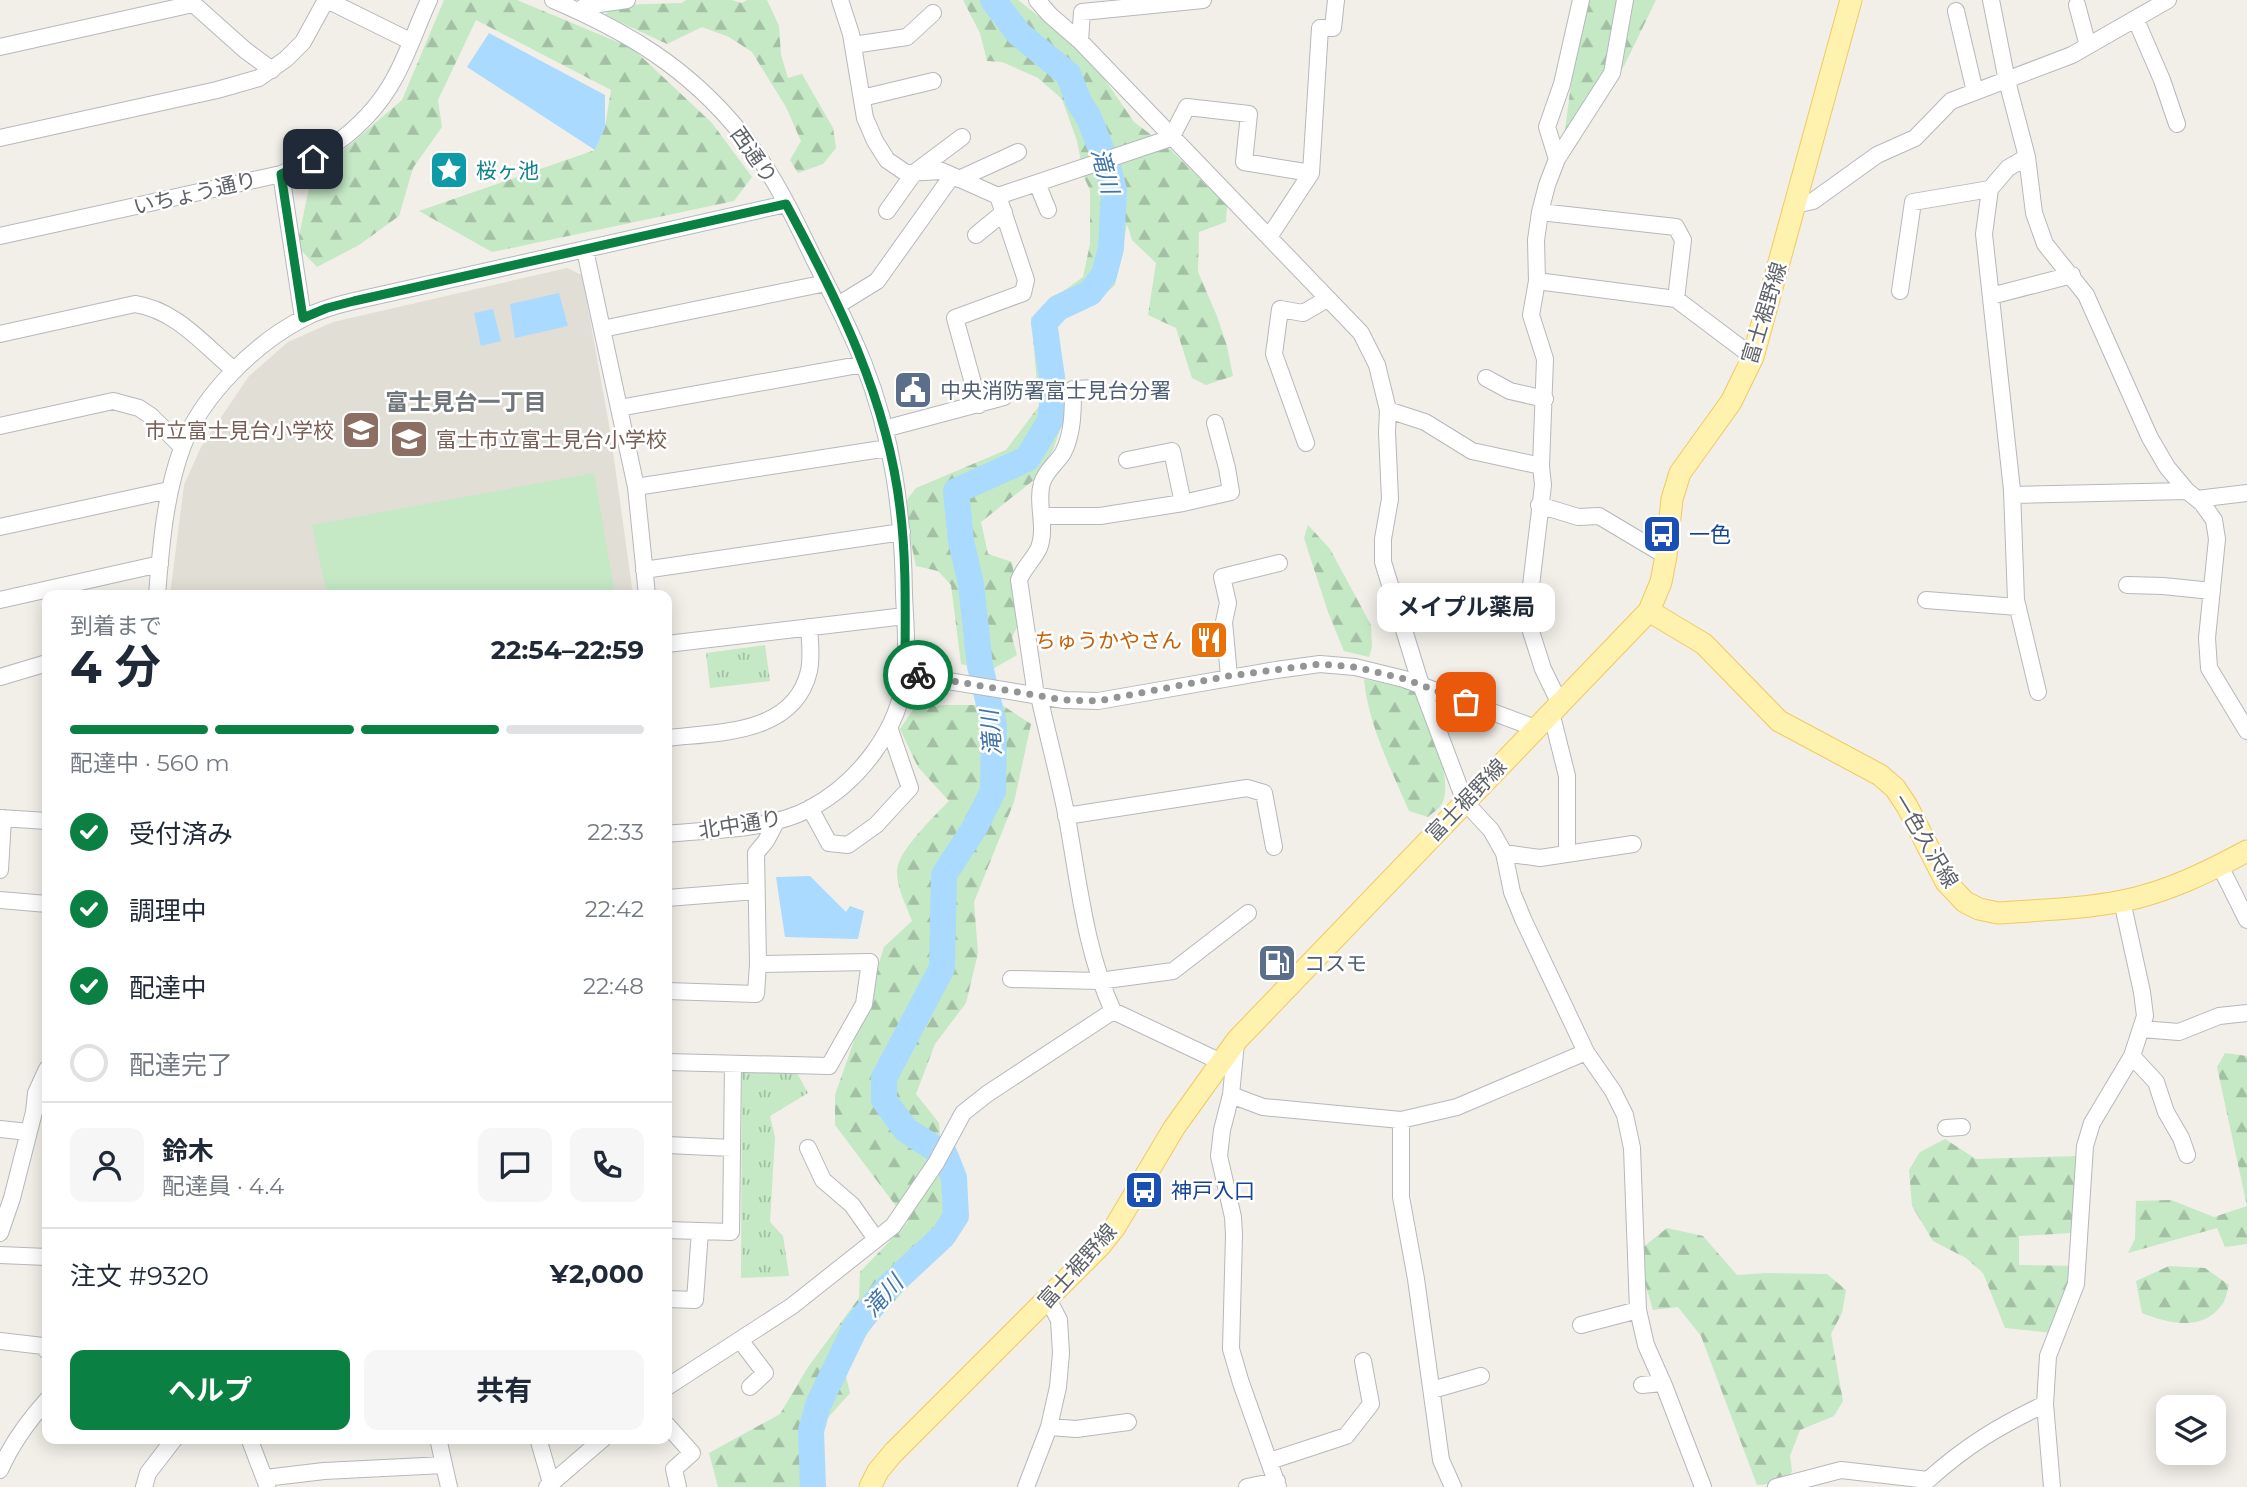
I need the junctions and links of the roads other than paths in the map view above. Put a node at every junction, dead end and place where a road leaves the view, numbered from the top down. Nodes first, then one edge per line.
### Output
1 (327, 0) edge
2 (429, 0) edge
3 (553, 0) edge
4 (627, 0) edge
5 (840, 0) edge
6 (1037, 0) edge
7 (1203, 0) edge
8 (1336, 0) edge
9 (1581, 0) edge
10 (1625, 0) edge
11 (1851, 0) edge
12 (1991, 0) edge
13 (2168, 0) edge
14 (191, 2) edge
15 (2077, 5) dead end
16 (1081, 6) edge
17 (579, 11) junction
18 (1956, 11) dead end
19 (933, 13) dead end
20 (2136, 20) junction
21 (410, 41) junction
22 (1080, 41) junction
23 (853, 45) junction
24 (2088, 46) junction
25 (0, 47) edge
26 (272, 70) junction
27 (933, 81) dead end
28 (2007, 81) junction
29 (1975, 92) junction
30 (862, 98) junction
31 (2177, 124) dead end
32 (962, 137) dead end
33 (0, 138) edge
34 (1171, 138) junction
35 (1018, 152) dead end
36 (2027, 158) junction
37 (1557, 159) junction
38 (914, 173) junction
39 (1311, 173) junction
40 (281, 174) junction
41 (956, 177) junction
42 (1038, 183) junction
43 (1990, 189) junction
44 (998, 196) junction
45 (786, 204) junction
46 (1794, 205) junction
47 (1048, 210) dead end
48 (887, 211) dead end
49 (1004, 212) junction
50 (1540, 212) junction
51 (976, 235) dead end
52 (0, 236) edge
53 (1269, 237) junction
54 (585, 250) junction
55 (2072, 275) junction
56 (1537, 281) junction
57 (826, 283) junction
58 (1900, 291) dead end
59 (1991, 296) junction
60 (1327, 299) junction
61 (1676, 299) junction
62 (838, 305) junction
63 (303, 318) junction
64 (602, 329) junction
65 (0, 334) edge
66 (1753, 357) junction
67 (864, 364) junction
68 (234, 370) junction
69 (1486, 378) dead end
70 (1098, 388) dead end
71 (1004, 397) dead end
72 (1545, 399) junction
73 (979, 405) junction
74 (619, 408) junction
75 (1388, 410) junction
76 (1216, 423) dead end
77 (0, 426) edge
78 (884, 429) junction
79 (1306, 443) dead end
80 (182, 447) junction
81 (888, 448) junction
82 (1127, 460) dead end
83 (1541, 466) junction
84 (636, 487) junction
85 (169, 490) junction
86 (2247, 493) edge
87 (2012, 495) junction
88 (2192, 495) junction
89 (1183, 503) junction
90 (1539, 505) junction
91 (1042, 516) junction
92 (0, 527) edge
93 (902, 532) junction
94 (1666, 556) junction
95 (1279, 563) dead end
96 (160, 564) junction
97 (644, 570) junction
98 (2127, 585) dead end
99 (44, 590) edge
100 (158, 590) edge
101 (646, 590) edge
102 (42, 591) edge
103 (2212, 591) junction
104 (0, 600) edge
105 (1926, 600) dead end
106 (2018, 607) junction
107 (1649, 611) junction
108 (905, 616) junction
109 (809, 627) junction
110 (672, 643) edge
111 (42, 664) edge
112 (905, 674) junction
113 (1229, 676) junction
114 (0, 677) edge
115 (1420, 685) junction
116 (2038, 692) dead end
117 (1034, 695) junction
118 (1555, 708) junction
119 (889, 727) junction
120 (1535, 728) junction
121 (2247, 731) edge
122 (672, 737) edge
123 (1465, 802) junction
124 (810, 808) junction
125 (1066, 816) junction
126 (2, 818) edge
127 (42, 821) edge
128 (776, 822) junction
129 (672, 833) edge
130 (1633, 844) dead end
131 (1274, 847) dead end
132 (2247, 851) edge
133 (1504, 853) junction
134 (1567, 854) junction
135 (2220, 866) junction
136 (0, 870) edge
137 (756, 891) junction
138 (672, 898) edge
139 (0, 900) edge
140 (2122, 901) junction
141 (42, 904) edge
142 (1248, 913) dead end
143 (2247, 920) edge
144 (758, 964) junction
145 (1011, 979) dead end
146 (1099, 981) junction
147 (672, 991) edge
148 (1113, 1011) junction
149 (2247, 1013) edge
150 (2141, 1029) junction
151 (1237, 1040) junction
152 (1586, 1052) junction
153 (2132, 1056) junction
154 (672, 1062) edge
155 (1221, 1062) junction
156 (733, 1064) junction
157 (42, 1080) edge
158 (1231, 1095) junction
159 (41, 1112) edge
160 (1401, 1120) junction
161 (0, 1129) edge
162 (28, 1132) junction
163 (672, 1145) edge
164 (732, 1147) junction
165 (808, 1148) dead end
166 (2187, 1155) dead end
167 (672, 1230) edge
168 (700, 1231) junction
169 (0, 1233) edge
170 (876, 1239) junction
171 (0, 1255) edge
172 (42, 1257) edge
173 (672, 1299) edge
174 (1048, 1299) junction
175 (1639, 1310) junction
176 (1581, 1325) dead end
177 (740, 1340) junction
178 (0, 1341) edge
179 (42, 1346) edge
180 (1363, 1361) dead end
181 (1481, 1376) dead end
182 (1662, 1383) junction
183 (672, 1384) edge
184 (1642, 1385) dead end
185 (750, 1387) dead end
186 (1432, 1390) junction
187 (2045, 1404) junction
188 (42, 1405) edge
189 (1128, 1422) dead end
190 (1049, 1427) junction
191 (672, 1431) edge
192 (170, 1444) edge
193 (251, 1444) edge
194 (439, 1444) edge
195 (540, 1444) edge
196 (598, 1444) edge
197 (1270, 1461) junction
198 (444, 1465) junction
199 (0, 1470) edge
200 (327, 1479) edge
201 (266, 1482) edge
202 (555, 1484) edge
203 (1278, 1484) edge
204 (1926, 1484) edge
205 (875, 1485) edge
206 (144, 1487) edge
207 (449, 1487) edge
208 (678, 1487) edge
209 (1026, 1487) edge
210 (1247, 1487) edge
211 (1453, 1487) edge
212 (1703, 1487) edge
213 (1776, 1487) edge
214 (2052, 1487) edge

1 - 21 street
1 - 26 street
2 - 21 street, いちょう通り
3 - 17 street, 西通り
4 - 17 street
5 - 23 street
6 - 22 street
7 - 16 street
8 - 39 street
9 - 37 street
10 - 37 street
11 - 46 main road, 富士裾野線
12 - 28 street
13 - 20 street
14 - 25 street
14 - 26 street
15 - 24 street
16 - 22 street
17 - 45 street, 西通り
18 - 29 street
19 - 23 street
20 - 24 street
20 - 31 street
21 - 40 street, いちょう通り
22 - 34 street
23 - 30 street
24 - 28 street
26 - 33 street
27 - 30 street
28 - 29 street
28 - 36 street
29 - 46 street
30 - 38 street
32 - 38 street
34 - 39 street
34 - 42 street
34 - 53 street
35 - 41 street
36 - 43 street
36 - 55 street
37 - 50 street
38 - 41 street
38 - 48 street
39 - 53 street
40 - 52 street, いちょう通り
40 - 63 street
41 - 44 street
41 - 62 street
42 - 44 street
42 - 47 street
43 - 58 street
43 - 59 street
44 - 49 street
45 - 54 street
45 - 57 street, 西通り
46 - 66 main road, 富士裾野線
49 - 51 street
49 - 73 street
50 - 56 street
50 - 61 street
53 - 60 street
54 - 63 street
54 - 64 street
55 - 59 street
55 - 88 street
56 - 61 street
56 - 72 street
57 - 62 street, 西通り
57 - 64 street
59 - 87 street
60 - 75 street
60 - 79 street
61 - 66 street
62 - 67 street, 西通り
63 - 68 street
64 - 74 street
65 - 68 street
66 - 94 main road, 富士裾野線
67 - 74 street
67 - 78 street, 西通り
68 - 80 street
69 - 72 street
70 - 91 street
71 - 73 street
72 - 83 street
73 - 78 street
74 - 84 street
75 - 83 street
75 - 115 street
76 - 89 street
77 - 80 street
78 - 81 street, 西通り
80 - 85 street
81 - 84 street
81 - 93 street, 西通り
82 - 89 street
83 - 90 street
84 - 97 street
85 - 92 street
85 - 96 street
86 - 88 street
87 - 88 street
87 - 106 street
88 - 103 street
89 - 91 street
90 - 94 street
90 - 118 street
91 - 117 street
93 - 97 street
93 - 108 street, 西通り
94 - 107 main road, 富士裾野線
95 - 113 street
96 - 99 street
96 - 100 street
97 - 101 street
98 - 103 street
102 - 104 street
103 - 121 street
105 - 106 street
106 - 116 street
107 - 118 main road, 富士裾野線
107 - 140 main road, 一色久沢線
108 - 109 street
108 - 112 street, 西通り
109 - 110 street
109 - 122 street
111 - 114 street
112 - 117 street
112 - 119 street, 北中通り
113 - 115 street
113 - 117 street
115 - 120 street
115 - 123 street
117 - 125 street
118 - 120 main road, 富士裾野線
118 - 134 street
119 - 124 street, 北中通り
119 - 124 street
120 - 123 main road, 富士裾野線
123 - 133 street
123 - 151 main road, 富士裾野線
124 - 128 street, 北中通り
125 - 131 street
125 - 146 street
126 - 127 street
126 - 136 street
128 - 129 street, 北中通り
128 - 137 street
130 - 134 street
132 - 135 main road, 一色久沢線
133 - 134 street
133 - 152 street
135 - 140 main road, 一色久沢線
135 - 143 street
137 - 138 street
137 - 144 street
139 - 141 street
140 - 150 street
142 - 146 street
144 - 147 street
144 - 156 street
145 - 146 street
146 - 148 street
148 - 155 street
148 - 170 street
149 - 150 street
150 - 153 street
151 - 155 main road, 富士裾野線
151 - 158 street
152 - 160 street
152 - 175 street
153 - 166 street
153 - 187 street
154 - 156 street
155 - 174 main road, 富士裾野線
156 - 164 street
157 - 159 street
158 - 160 street
158 - 197 street
159 - 162 street
160 - 186 street
161 - 162 street
162 - 169 street
163 - 164 street
164 - 168 street
165 - 170 street
167 - 168 street
168 - 173 street
170 - 177 street
171 - 172 street
174 - 190 street
174 - 205 main road, 富士裾野線
175 - 176 street
175 - 182 street
177 - 183 street
177 - 185 street
178 - 179 street
180 - 197 street
181 - 186 street
182 - 184 street
182 - 212 street
186 - 211 street
187 - 204 street
187 - 214 street
188 - 199 street
189 - 190 street
190 - 209 street
191 - 208 street
192 - 206 street
193 - 201 street
194 - 198 street
195 - 202 street
196 - 202 street
197 - 203 street
198 - 200 street
198 - 207 street
200 - 201 street
203 - 210 street
204 - 213 street

